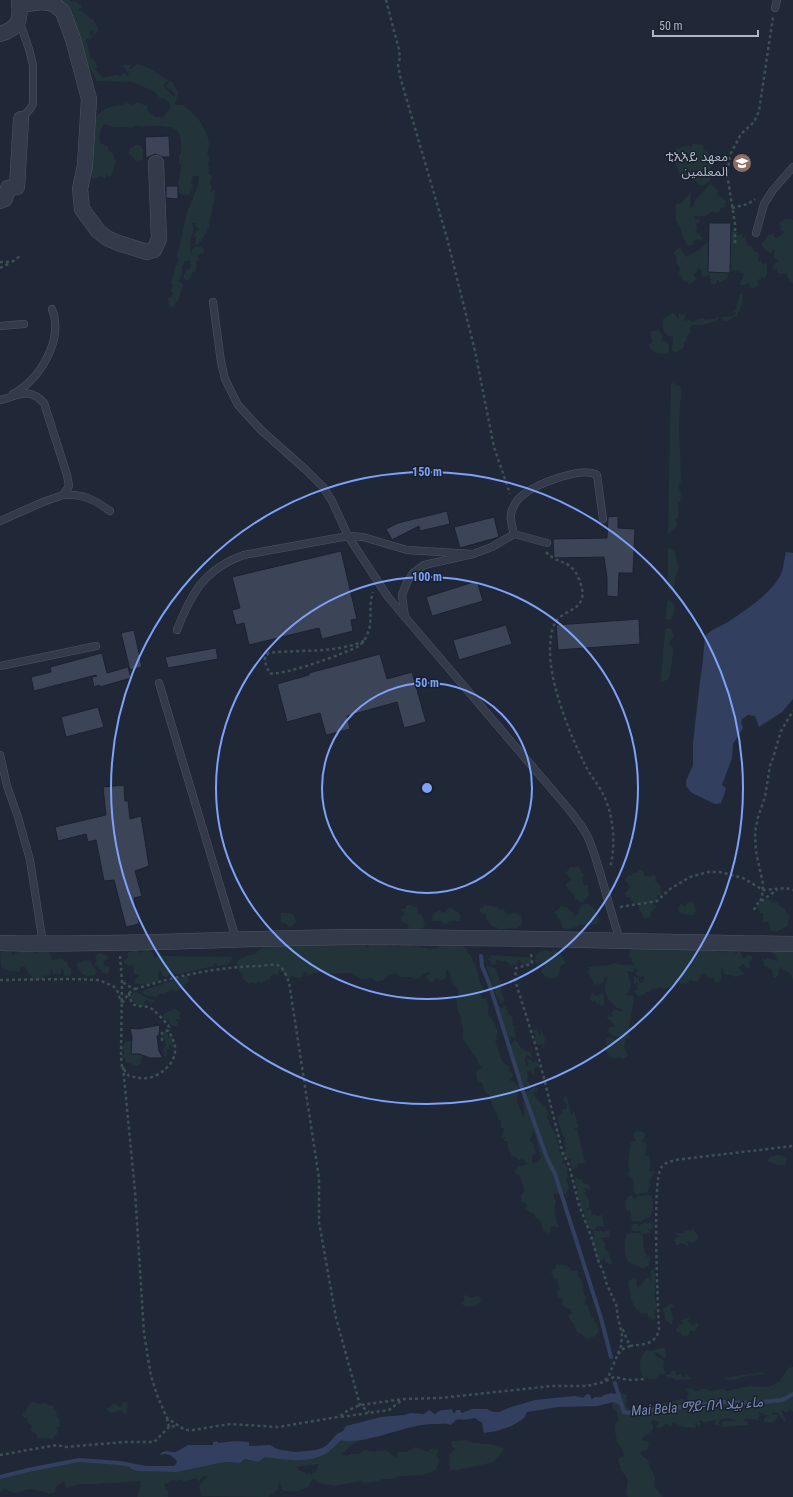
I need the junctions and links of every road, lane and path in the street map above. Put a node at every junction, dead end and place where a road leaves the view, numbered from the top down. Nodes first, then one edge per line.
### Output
1 (386, 0) edge
2 (777, 0) edge
3 (19, 8) edge
4 (775, 8) joint
5 (0, 34) edge
6 (21, 119) joint
7 (156, 163) dead end
8 (793, 167) edge
9 (0, 201) edge
10 (756, 233) dead end
11 (735, 243) dead end
12 (20, 256) dead end
13 (0, 262) edge
14 (12, 262) junction
15 (0, 268) edge
16 (213, 302) dead end
17 (52, 309) dead end
18 (24, 324) dead end
19 (0, 326) edge
20 (1, 400) edge
21 (63, 495) junction
22 (513, 508) junction
23 (110, 511) dead end
24 (603, 519) dead end
25 (0, 521) edge
26 (514, 534) junction
27 (348, 536) junction
28 (537, 541) junction
29 (547, 543) dead end
30 (473, 554) junction
31 (379, 583) junction
32 (405, 617) junction
33 (177, 630) dead end
34 (364, 641) junction
35 (96, 646) dead end
36 (0, 666) edge
37 (159, 683) dead end
38 (793, 711) edge
39 (0, 755) edge
40 (779, 888) junction
41 (604, 889) junction
42 (763, 890) junction
43 (793, 890) edge
44 (760, 901) junction
45 (610, 909) junction
46 (754, 910) dead end
47 (793, 938) edge
48 (236, 939) junction
49 (531, 939) junction
50 (620, 940) junction
51 (0, 943) edge
52 (119, 943) junction
53 (43, 944) junction
54 (774, 944) junction
55 (793, 944) edge
56 (0, 980) edge
57 (122, 980) junction
58 (135, 989) junction
59 (129, 993) junction
60 (122, 1004) junction
61 (169, 1030) junction
62 (162, 1041) dead end
63 (122, 1067) junction
64 (793, 1146) edge
65 (620, 1324) junction
66 (630, 1346) junction
67 (617, 1356) junction
68 (646, 1379) dead end
69 (604, 1382) junction
70 (404, 1399) junction
71 (360, 1405) junction
72 (369, 1412) junction
73 (167, 1418) junction
74 (330, 1418) junction
75 (177, 1426) junction
76 (169, 1427) junction
77 (0, 1455) edge

1 - 22 path
2 - 4 lane
3 - 5 street
3 - 6 lane
3 - 7 street
4 - 11 path
6 - 9 street
8 - 10 lane
12 - 14 path
13 - 14 path
14 - 15 path
16 - 27 lane
17 - 20 lane
18 - 19 lane
20 - 21 lane
21 - 23 lane
21 - 25 lane
22 - 24 lane
22 - 26 lane
26 - 28 lane
26 - 30 lane
27 - 30 lane
27 - 31 lane
27 - 33 lane
28 - 29 lane
28 - 41 path
30 - 32 lane
31 - 32 lane
31 - 34 path
32 - 41 lane
34 - 34 path
35 - 36 lane
37 - 48 lane
38 - 42 path
39 - 53 lane
40 - 42 path
40 - 43 path
40 - 44 path
41 - 45 lane
42 - 44 path
42 - 45 path
44 - 46 path
45 - 50 lane
47 - 54 street
48 - 49 street
48 - 52 street
49 - 50 street
49 - 65 path
50 - 54 street
51 - 53 street
52 - 53 street
52 - 57 path
54 - 55 street
56 - 60 path
57 - 58 path
57 - 60 path
58 - 59 path
58 - 71 path
59 - 60 path
59 - 61 path
60 - 63 path
61 - 62 path
61 - 63 path
63 - 73 path
64 - 66 path
65 - 66 path
65 - 67 path
66 - 67 path
67 - 69 path
68 - 69 path
69 - 70 path
70 - 71 path
70 - 72 path
71 - 72 path
71 - 74 path
72 - 74 path
73 - 75 path
73 - 76 path
74 - 75 path
75 - 76 path
76 - 77 path

